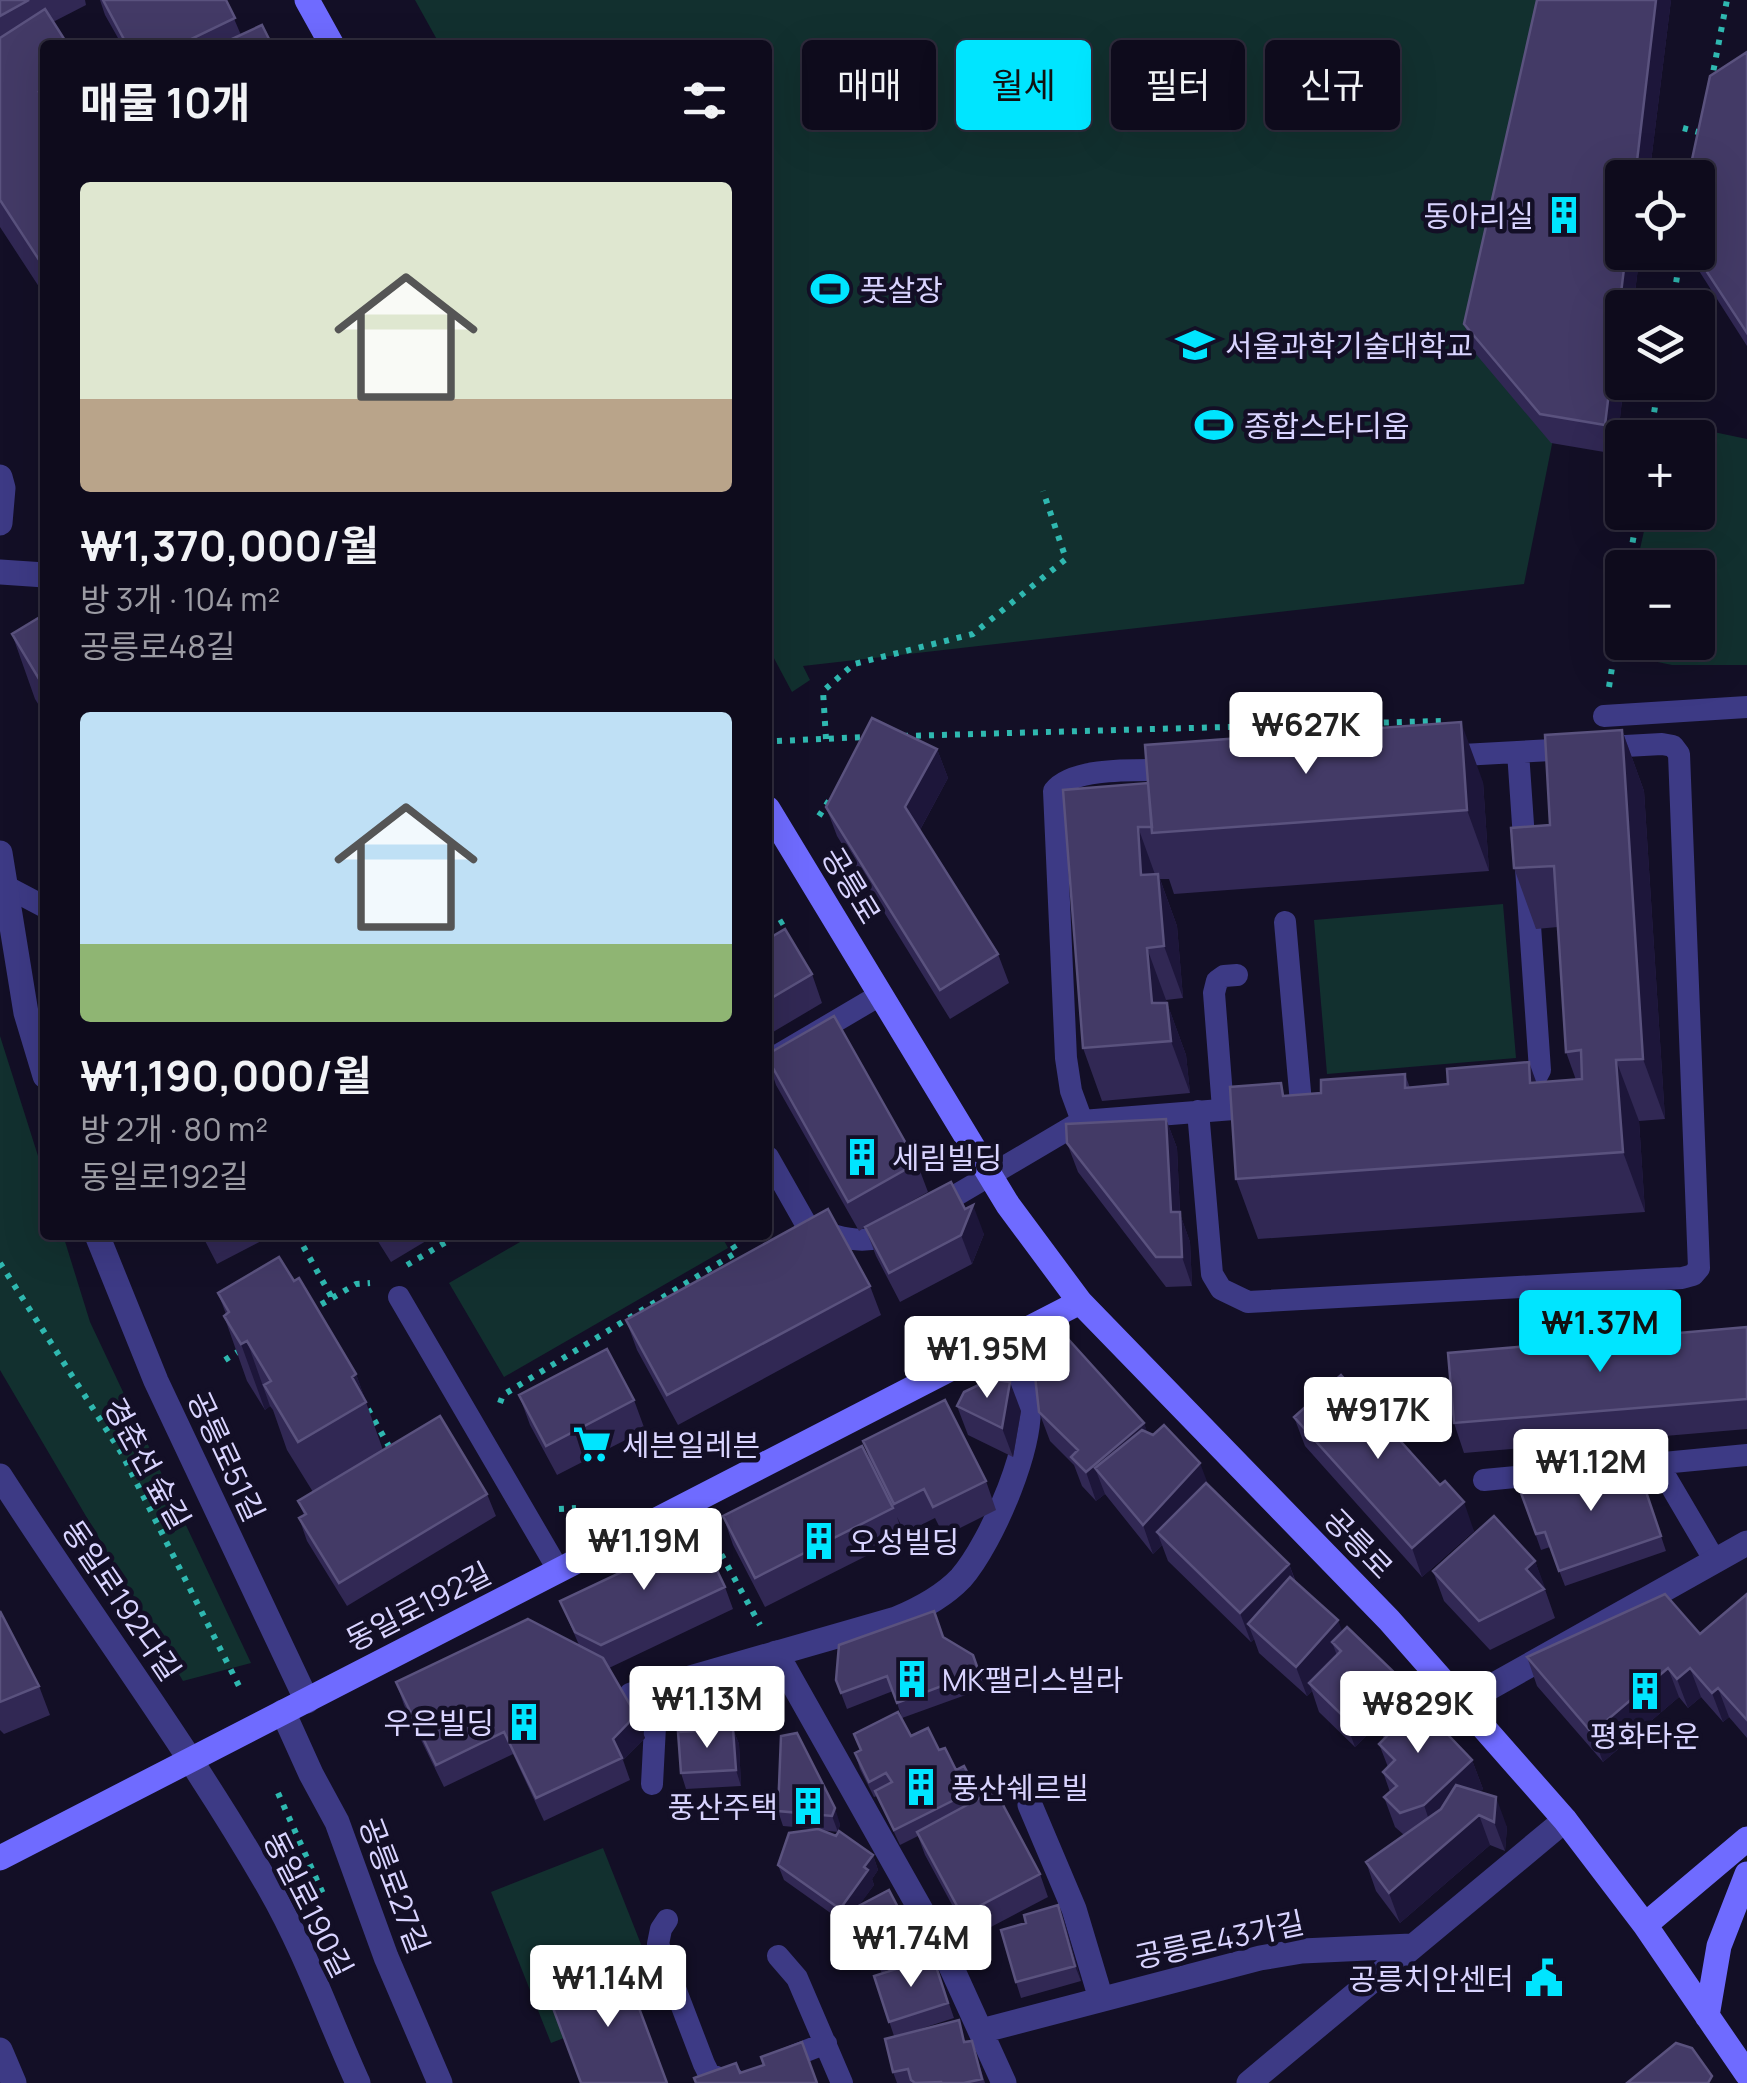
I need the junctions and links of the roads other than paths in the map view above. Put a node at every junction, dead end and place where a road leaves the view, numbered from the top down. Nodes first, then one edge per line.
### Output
1 (307, 0) edge
2 (329, 40) edge
3 (0, 477) edge
4 (0, 524) edge
5 (0, 572) edge
6 (40, 574) edge
7 (1747, 707) edge
8 (1604, 716) road end
9 (1518, 752) junction
10 (1420, 757) edge
11 (1202, 768) edge
12 (772, 816) edge
13 (0, 853) edge
14 (7, 887) junction
15 (40, 904) edge
16 (1285, 922) dead end
17 (1238, 975) dead end
18 (880, 995) junction
19 (40, 1059) edge
20 (772, 1060) edge
21 (1485, 1089) edge
22 (1223, 1109) junction
23 (1198, 1111) junction
24 (1082, 1121) junction
25 (772, 1164) edge
26 (990, 1176) junction
27 (99, 1240) edge
28 (396, 1285) road end
29 (1080, 1302) junction
30 (1003, 1342) junction
31 (1747, 1456) edge
32 (1658, 1464) junction
33 (0, 1476) edge
34 (1484, 1480) dead end
35 (1747, 1543) edge
36 (1715, 1560) junction
37 (559, 1570) junction
38 (776, 1653) junction
39 (657, 1688) junction
40 (631, 1695) dead end
41 (1462, 1703) junction
42 (295, 1706) junction
43 (191, 1760) junction
44 (652, 1784) dead end
45 (1030, 1805) dead end
46 (1565, 1820) junction
47 (1747, 1839) edge
48 (0, 1858) edge
49 (1747, 1876) edge
50 (667, 1920) dead end
51 (1645, 1925) junction
52 (1411, 1946) junction
53 (778, 1956) dead end
54 (1101, 1999) junction
55 (1707, 2016) junction
56 (982, 2030) junction
57 (826, 2044) junction
58 (0, 2050) edge
59 (1747, 2074) edge
60 (14, 2083) edge
61 (358, 2083) edge
62 (440, 2083) edge
63 (842, 2083) edge
64 (1004, 2083) edge
65 (1249, 2083) edge

1 - 2 street
3 - 4 street
5 - 6 street
7 - 8 lane
9 - 10 lane
9 - 21 lane
9 - 23 lane
11 - 24 lane
12 - 18 street, 공릉로
13 - 14 street
14 - 15 lane
14 - 19 street
16 - 22 lane
17 - 22 lane
18 - 20 lane
18 - 26 street, 공릉로
22 - 23 lane
23 - 24 lane
24 - 26 lane
25 - 26 lane
26 - 29 street, 공릉로
27 - 42 street, 공릉로51길
28 - 37 lane
29 - 30 street, 동일로192길
29 - 41 street, 공릉로
30 - 37 street, 동일로192길
30 - 38 street
31 - 32 lane
32 - 34 lane
32 - 36 lane
33 - 43 street, 동일로192다길
35 - 36 street
36 - 41 street
37 - 42 street, 동일로192길
38 - 39 street
38 - 56 street
39 - 40 street
39 - 44 lane
41 - 46 street, 공릉로
42 - 43 street, 동일로192길
42 - 62 street, 공릉로27길
43 - 48 street, 동일로192길
43 - 61 street, 동일로190길
45 - 54 street, 공릉로43가길
46 - 51 street, 공릉로
46 - 52 street
47 - 51 street
49 - 55 street
50 - 57 lane
51 - 55 street, 공릉로
52 - 54 street, 공릉로43가길
52 - 65 street
53 - 57 lane
54 - 56 street, 공릉로43가길
55 - 59 street, 공릉로
56 - 64 street
57 - 63 lane
58 - 60 street

